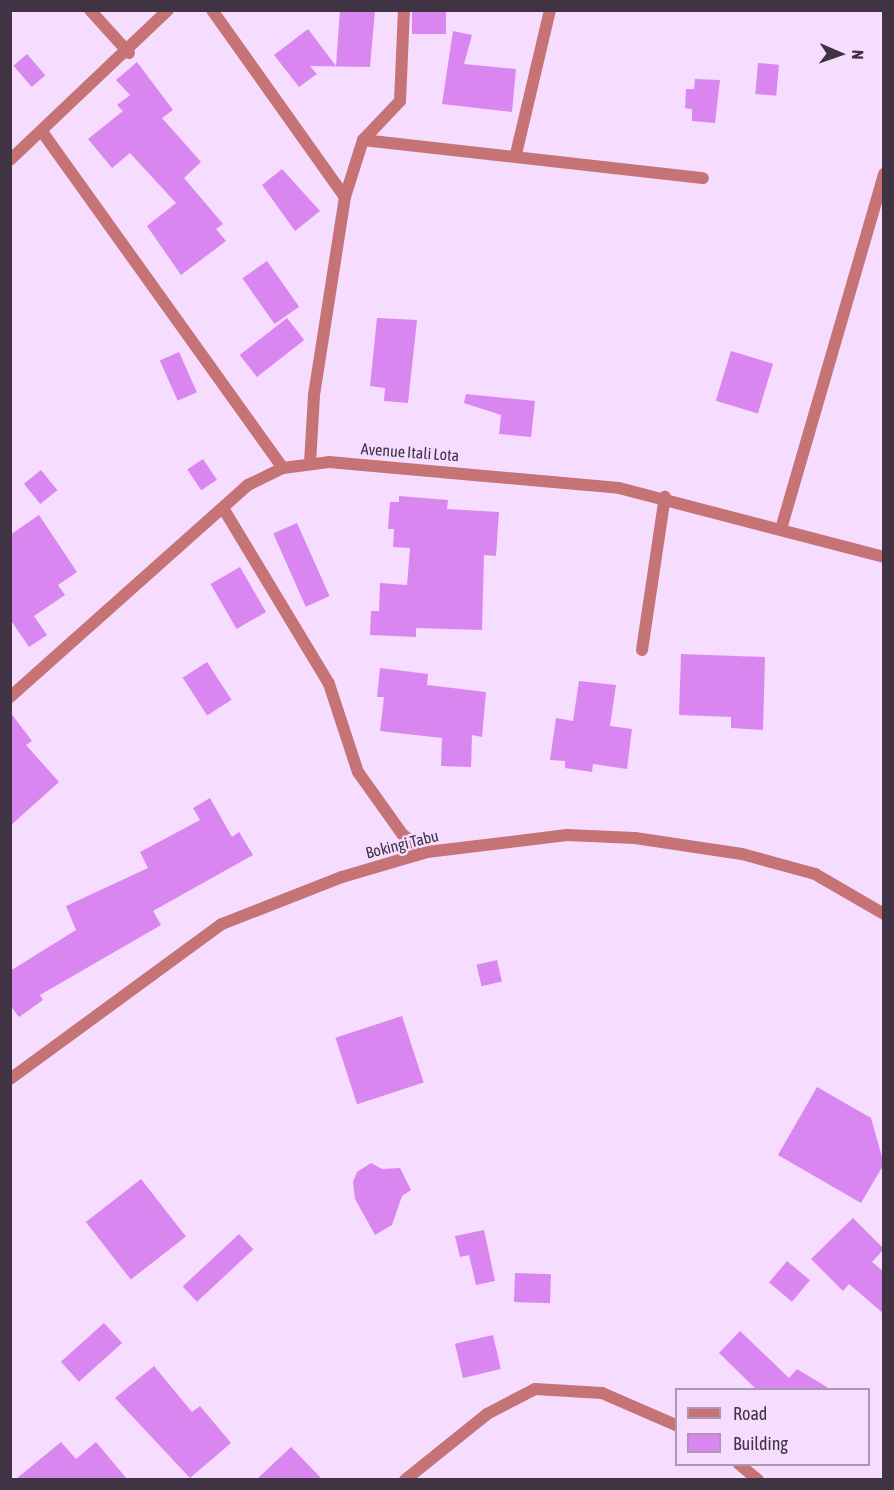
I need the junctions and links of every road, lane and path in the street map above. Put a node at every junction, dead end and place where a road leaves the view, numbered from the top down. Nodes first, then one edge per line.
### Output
1 (90, 10) edge
2 (168, 10) edge
3 (212, 10) edge
4 (404, 10) edge
5 (550, 10) edge
6 (129, 53) junction
7 (43, 133) junction
8 (363, 140) junction
9 (516, 154) junction
10 (10, 160) edge
11 (884, 174) edge
12 (703, 178) dead end
13 (345, 196) junction
14 (310, 463) junction
15 (283, 468) junction
16 (665, 497) junction
17 (224, 508) junction
18 (782, 529) junction
19 (884, 557) edge
20 (642, 650) dead end
21 (10, 697) edge
22 (427, 852) junction
23 (884, 914) edge
24 (10, 1079) edge
25 (675, 1425) edge
26 (742, 1466) edge
27 (405, 1479) edge
28 (758, 1479) edge

1 - 6 street
2 - 6 street
3 - 13 street
4 - 8 street
5 - 9 street
6 - 7 street
7 - 10 street
7 - 15 street
8 - 9 street
8 - 13 street
9 - 12 street
11 - 18 street
13 - 14 street
14 - 15 street, Avenue Itali Lota
14 - 16 street, Avenue Itali Lota
15 - 17 street, Avenue Itali Lota
16 - 18 street, Avenue Itali Lota
16 - 20 street
17 - 21 street, Avenue Itali Lota
17 - 22 street
18 - 19 street, Avenue Itali Lota
22 - 23 street, Bokingi Tabu
22 - 24 street, Bokingi Tabu
25 - 27 street
26 - 28 street

